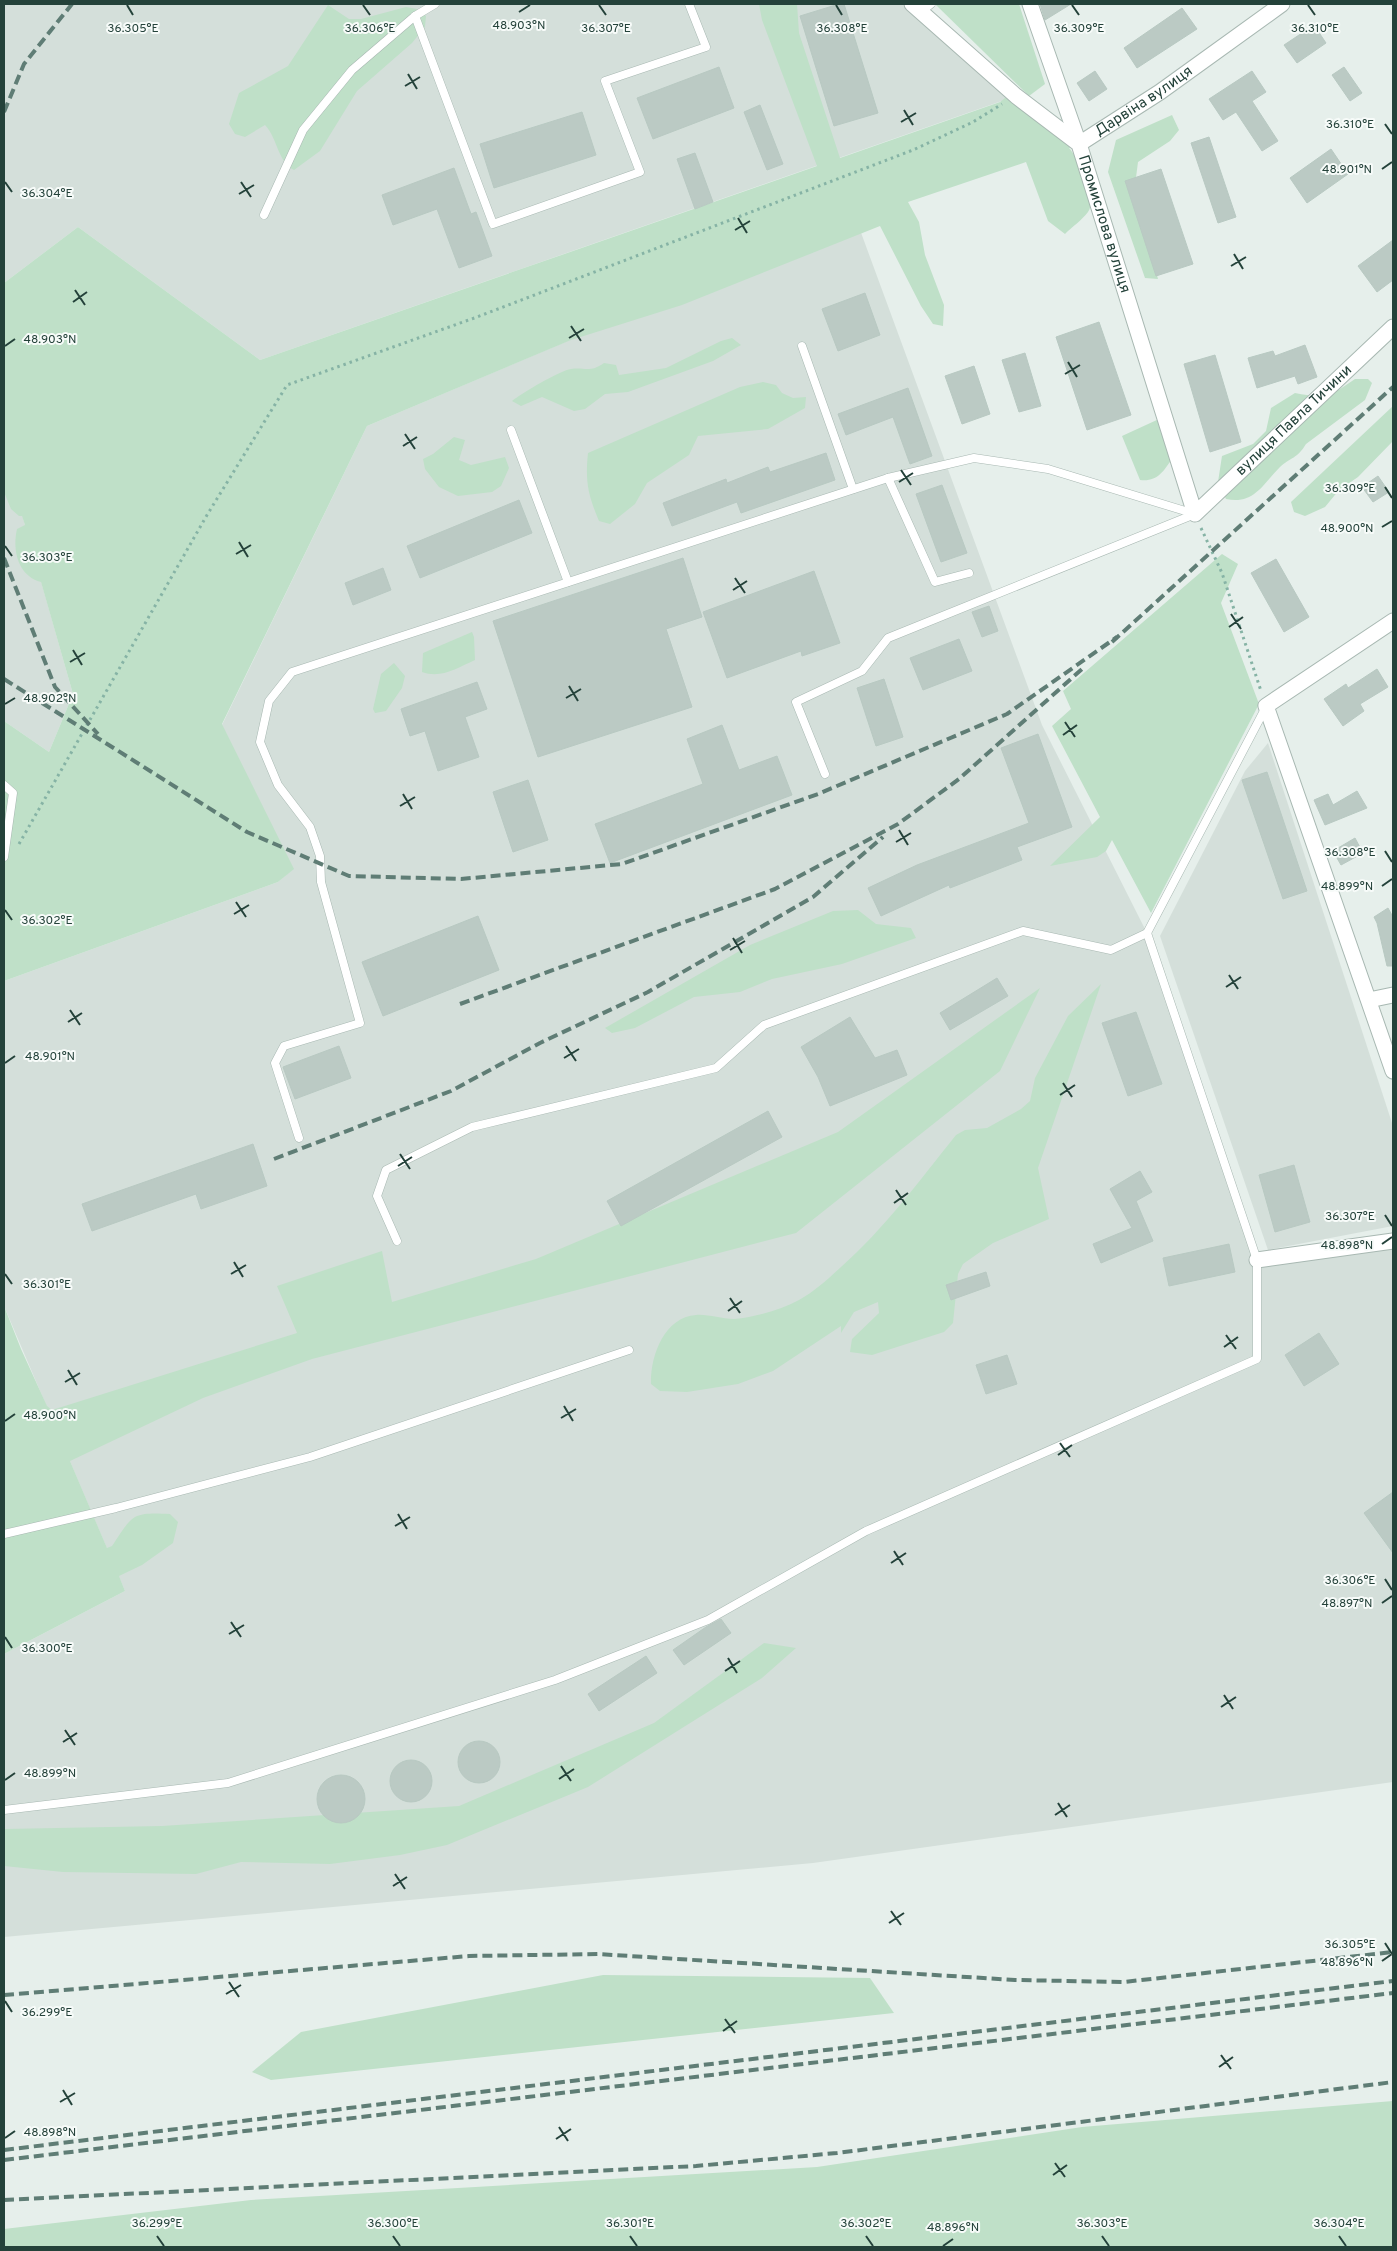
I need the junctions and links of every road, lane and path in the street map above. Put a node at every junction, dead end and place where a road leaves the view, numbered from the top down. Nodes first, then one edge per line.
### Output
1 (435, 4) edge
2 (689, 4) edge
3 (1030, 4) edge
4 (1282, 4) edge
5 (921, 6) edge
6 (415, 16) junction
7 (1016, 96) junction
8 (1079, 144) junction
9 (264, 215) dead end
10 (1393, 326) edge
11 (802, 346) dead end
12 (511, 430) dead end
13 (888, 478) junction
14 (853, 490) junction
15 (1195, 514) junction
16 (968, 573) dead end
17 (568, 582) junction
18 (1393, 620) edge
19 (1266, 706) junction
20 (825, 774) dead end
21 (4, 785) edge
22 (19, 845) dead end
23 (4, 857) edge
24 (1147, 933) junction
25 (1393, 995) edge
26 (1369, 1000) junction
27 (1393, 1071) edge
28 (299, 1138) dead end
29 (398, 1241) dead end
30 (1393, 1241) edge
31 (1257, 1260) junction
32 (629, 1350) dead end
33 (4, 1534) edge
34 (4, 1810) edge

1 - 6 lane
2 - 6 lane
3 - 8 street, Дарвіна вулиця
4 - 8 street, Дарвіна вулиця
5 - 7 street, Промислова вулиця
6 - 9 lane
7 - 8 street, Промислова вулиця
7 - 22 path
8 - 15 street, Промислова вулиця
10 - 15 street, вулиця Павла Тичини
11 - 14 lane
12 - 17 lane
13 - 14 lane
13 - 15 lane
13 - 16 lane
14 - 17 lane
15 - 19 path
15 - 20 lane
17 - 28 lane
18 - 19 street
19 - 24 lane
19 - 26 street
21 - 23 lane
24 - 29 lane
24 - 31 lane
25 - 26 street
26 - 27 street
30 - 31 street
31 - 34 lane
32 - 33 lane

